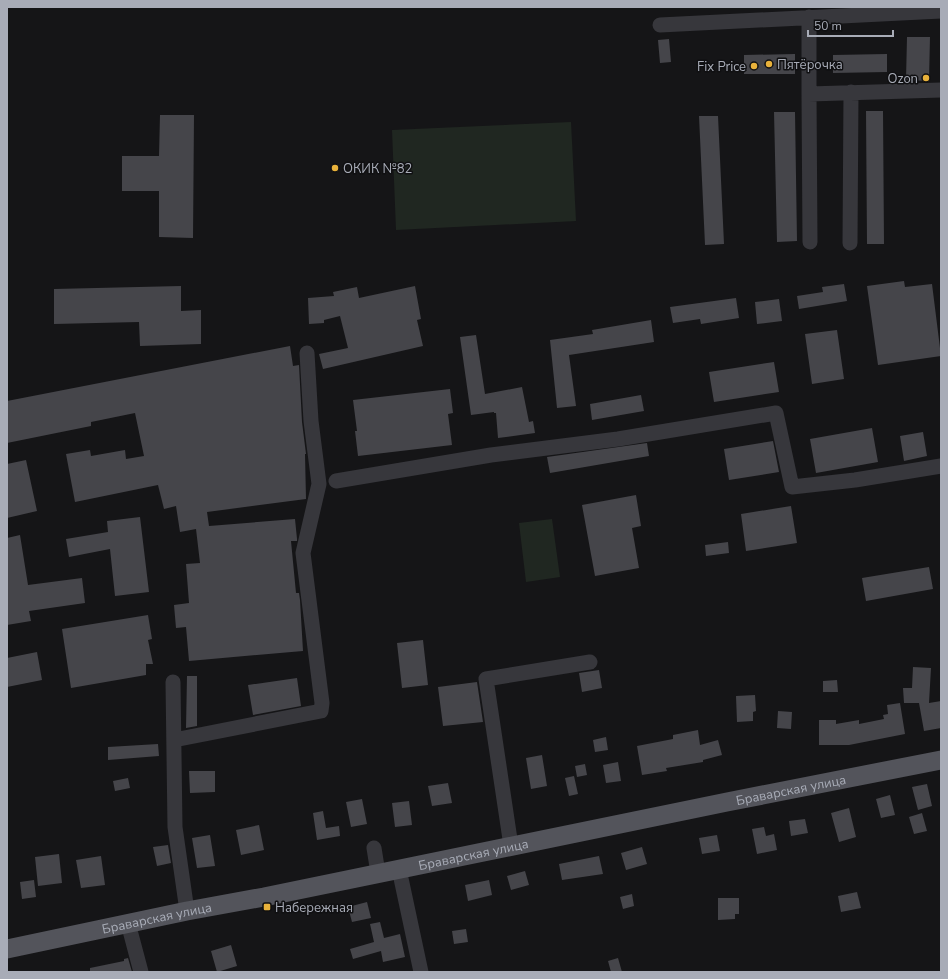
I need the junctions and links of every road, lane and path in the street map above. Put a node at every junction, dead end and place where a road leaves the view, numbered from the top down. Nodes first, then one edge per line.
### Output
1 (913, 10) edge
2 (941, 11) edge
3 (809, 17) junction
4 (660, 25) dead end
5 (941, 90) edge
6 (851, 92) junction
7 (809, 94) junction
8 (810, 242) dead end
9 (850, 243) dead end
10 (307, 353) dead end
11 (941, 466) edge
12 (336, 481) dead end
13 (590, 662) dead end
14 (173, 682) dead end
15 (174, 740) junction
16 (941, 760) edge
17 (511, 846) junction
18 (374, 848) dead end
19 (399, 869) junction
20 (378, 873) junction
21 (186, 912) junction
22 (128, 923) junction
23 (7, 949) edge
24 (141, 972) edge
25 (421, 972) edge

1 - 2 street
1 - 3 street
3 - 4 street
3 - 7 street
5 - 6 street
6 - 7 street
6 - 9 street
7 - 8 street
10 - 15 street
11 - 12 street
13 - 17 street
14 - 15 street
15 - 21 street
16 - 17 main road, Браварская улица
17 - 19 main road, Браварская улица
18 - 20 street
19 - 20 main road, Браварская улица
19 - 25 street
20 - 21 main road, Браварская улица
21 - 22 main road, Браварская улица
22 - 23 main road, Браварская улица
22 - 24 street

